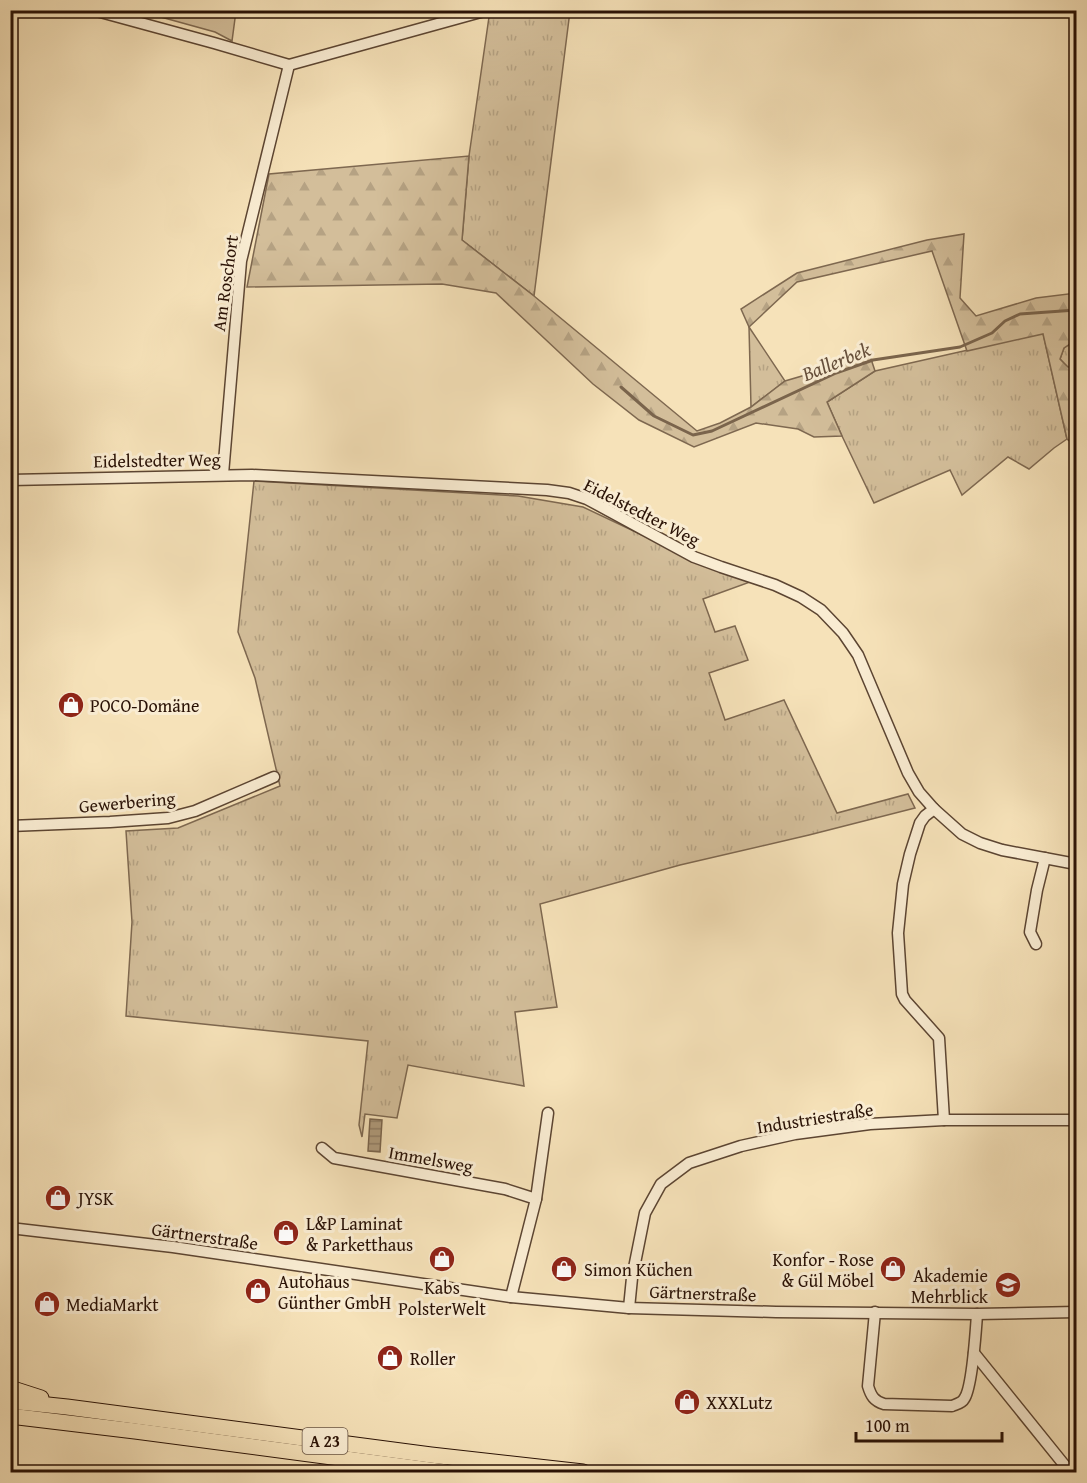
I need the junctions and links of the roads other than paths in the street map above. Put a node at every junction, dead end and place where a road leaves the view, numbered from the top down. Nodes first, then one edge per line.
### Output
1 (93, 10) edge
2 (488, 10) edge
3 (289, 65) junction
4 (223, 474) junction
5 (10, 480) edge
6 (274, 777) dead end
7 (934, 809) junction
8 (10, 826) edge
9 (1045, 858) junction
10 (1077, 864) edge
11 (1036, 944) dead end
12 (548, 1113) dead end
13 (944, 1120) junction
14 (1077, 1120) edge
15 (322, 1148) dead end
16 (536, 1199) junction
17 (10, 1228) edge
18 (511, 1297) junction
19 (629, 1308) junction
20 (875, 1312) junction
21 (1077, 1312) edge
22 (977, 1314) junction
23 (974, 1353) junction
24 (10, 1388) edge
25 (10, 1401) edge
26 (67, 1407) junction
27 (10, 1416) edge
28 (1066, 1467) dead end
29 (445, 1473) edge
30 (583, 1473) edge

1 - 3 street
2 - 3 street
3 - 4 street, Am Roschort
4 - 5 street, Eidelstedter Weg
4 - 7 street, Eidelstedter Weg
6 - 8 street, Gewerbering
7 - 9 street, Eidelstedter Weg
7 - 13 street
9 - 10 street, Eidelstedter Weg
9 - 11 street
12 - 16 street
13 - 14 street, Industriestraße
13 - 19 street, Industriestraße
15 - 16 street, Immelsweg
16 - 18 street
17 - 18 street, Gärtnerstraße
18 - 19 street, Gärtnerstraße
19 - 20 street, Gärtnerstraße
20 - 22 street, Gärtnerstraße
20 - 23 street
21 - 22 street, Gärtnerstraße
22 - 23 street
23 - 28 street
24 - 26 highway
25 - 26 highway, A 23
26 - 30 highway, A 23
27 - 29 highway, A 23

